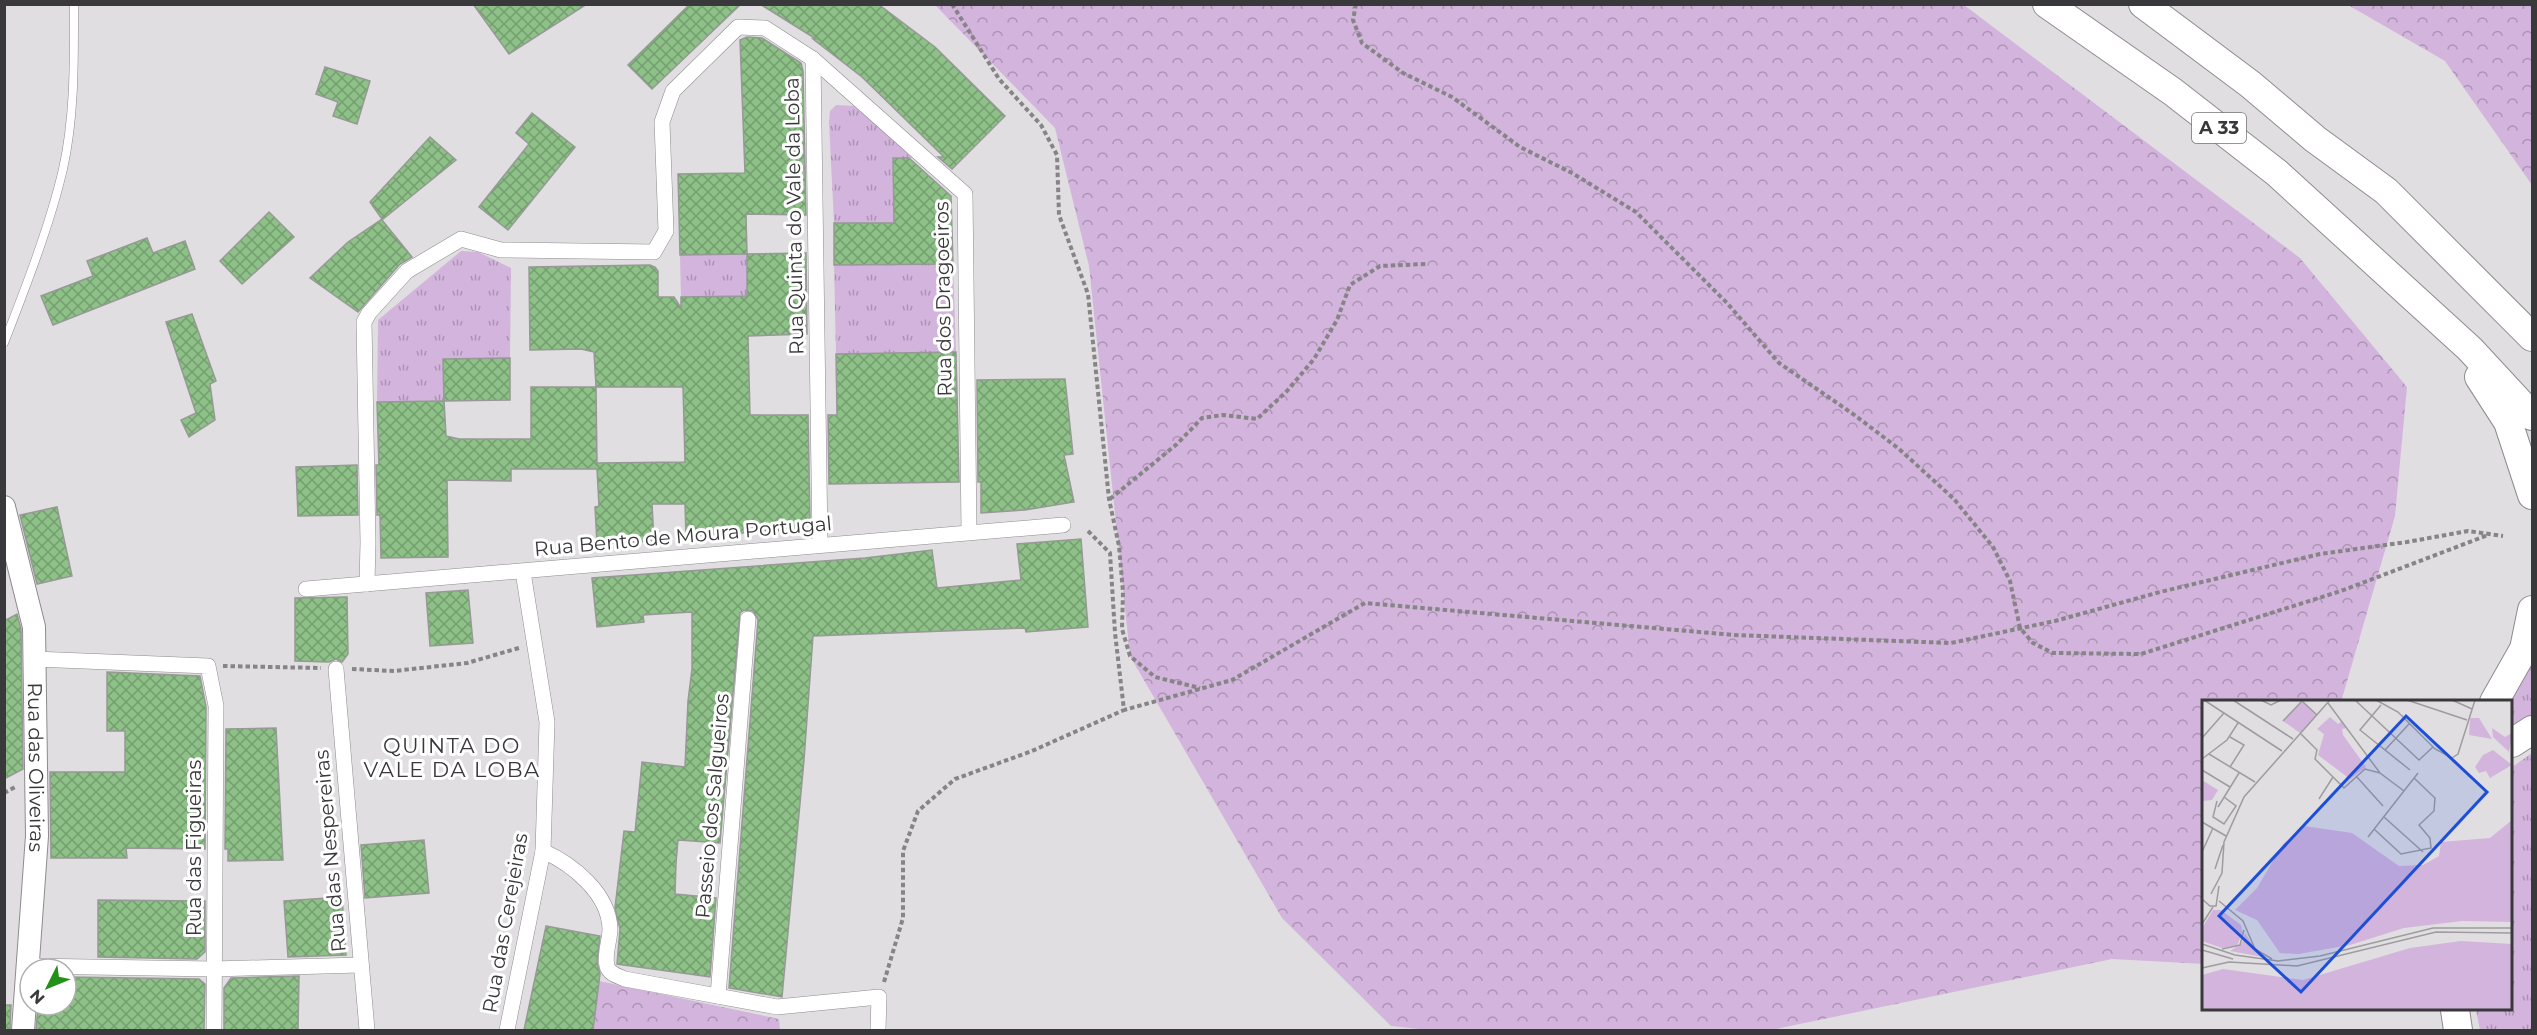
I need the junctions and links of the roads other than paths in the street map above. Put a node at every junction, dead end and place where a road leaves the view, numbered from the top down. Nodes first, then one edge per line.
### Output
1 (74, 4) edge
2 (2047, 4) edge
3 (2143, 4) edge
4 (813, 59) junction
5 (2315, 139) junction
6 (2379, 266) junction
7 (2532, 337) edge
8 (4, 343) edge
9 (2532, 356) edge
10 (2532, 416) edge
11 (2532, 495) edge
12 (4, 507) edge
13 (1063, 525) dead end
14 (969, 532) junction
15 (820, 545) junction
16 (524, 572) junction
17 (367, 584) junction
18 (306, 589) dead end
19 (2532, 610) edge
20 (748, 619) dead end
21 (34, 659) junction
22 (336, 669) road end
23 (2495, 700) edge
24 (2532, 730) edge
25 (2513, 742) edge
26 (543, 851) junction
27 (29, 957) edge
28 (360, 964) junction
29 (78, 967) edge
30 (214, 969) junction
31 (718, 996) junction
32 (2439, 1011) edge
33 (2455, 1011) edge
34 (214, 1030) edge
35 (367, 1030) edge
36 (507, 1030) edge
37 (878, 1030) edge
38 (2441, 1030) edge
39 (2458, 1030) edge

1 - 8 lane
2 - 6 highway, A 33
3 - 5 highway, A 33
4 - 14 street, Rua dos Dragoeiros
4 - 15 street, Rua Quinta do Vale da Loba
4 - 17 street, Rua Quinta do Vale da Loba
5 - 7 highway
5 - 9 highway, A 33
6 - 10 highway, A 33
6 - 11 highway
12 - 21 street, Rua das Oliveiras
13 - 14 street, Rua Bento de Moura Portugal
14 - 15 street, Rua Bento de Moura Portugal
15 - 16 street, Rua Bento de Moura Portugal
16 - 17 street, Rua Bento de Moura Portugal
16 - 26 street, Rua das Cerejeiras
17 - 18 street, Rua Bento de Moura Portugal
19 - 23 highway
20 - 31 street, Passeio dos Salgueiros
21 - 27 street, Rua das Oliveiras
21 - 30 street, Rua das Figueiras
22 - 28 street, Rua das Nespereiras
24 - 25 highway
26 - 31 street
26 - 36 street, Rua das Cerejeiras
28 - 30 street
28 - 35 street, Rua das Nespereiras
29 - 30 street
30 - 34 street, Rua das Figueiras
31 - 37 street
32 - 38 highway
33 - 39 highway

